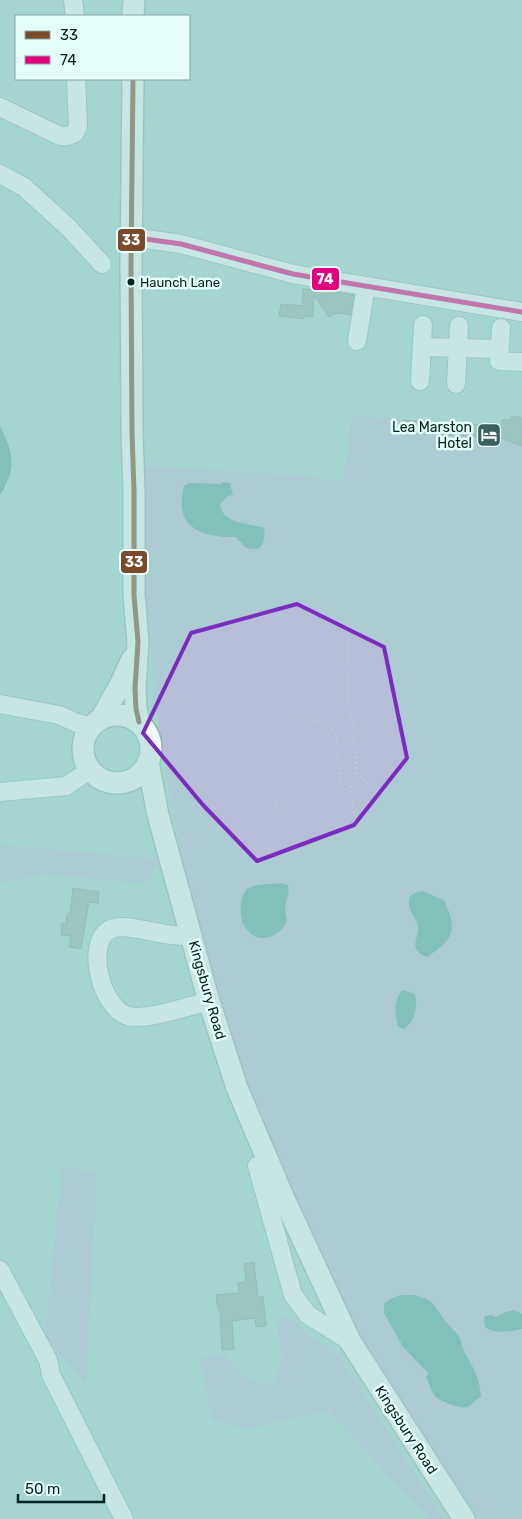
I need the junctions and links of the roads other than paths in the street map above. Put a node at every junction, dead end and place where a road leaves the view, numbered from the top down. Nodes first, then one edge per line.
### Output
1 (73, 0) edge
2 (134, 0) edge
3 (75, 15) edge
4 (134, 15) edge
5 (76, 80) edge
6 (133, 80) edge
7 (0, 108) edge
8 (0, 174) edge
9 (131, 237) junction
10 (102, 264) dead end
11 (366, 286) junction
12 (522, 312) edge
13 (423, 325) dead end
14 (459, 326) dead end
15 (501, 328) dead end
16 (357, 341) dead end
17 (422, 347) junction
18 (459, 348) junction
19 (499, 349) junction
20 (522, 362) edge
21 (420, 381) dead end
22 (456, 384) dead end
23 (138, 642) junction
24 (0, 704) edge
25 (139, 722) junction
26 (96, 723) junction
27 (148, 762) junction
28 (90, 770) junction
29 (112, 783) junction
30 (0, 792) edge
31 (158, 815) junction
32 (190, 935) junction
33 (208, 998) junction
34 (262, 1164) junction
35 (0, 1270) edge
36 (0, 1289) edge
37 (350, 1341) junction
38 (51, 1375) junction
39 (124, 1519) edge
40 (464, 1519) edge

1 - 3 street
2 - 4 main road
5 - 7 street
6 - 9 main road, Kingsbury Road
8 - 10 street
9 - 11 street
9 - 23 main road, Kingsbury Road
11 - 12 street
11 - 16 street
13 - 17 street
14 - 18 street
15 - 19 street
17 - 18 street
17 - 21 street
18 - 19 street
18 - 22 street
19 - 20 street
23 - 25 main road, Kingsbury Road
23 - 26 main road, Kingsbury Road
24 - 26 street
25 - 26 main road
25 - 27 main road, Kingsbury Road
26 - 28 main road, Kingsbury Road
27 - 29 main road
27 - 31 main road, Kingsbury Road
28 - 29 main road, Kingsbury Road
28 - 30 street
29 - 31 main road, Kingsbury Road
31 - 32 main road, Kingsbury Road
32 - 33 main road, Kingsbury Road
32 - 33 street
33 - 34 main road, Kingsbury Road
34 - 37 main road, Kingsbury Road
34 - 37 street, Kingsbury Road
35 - 38 street
36 - 38 street
37 - 40 main road, Kingsbury Road
38 - 39 street

